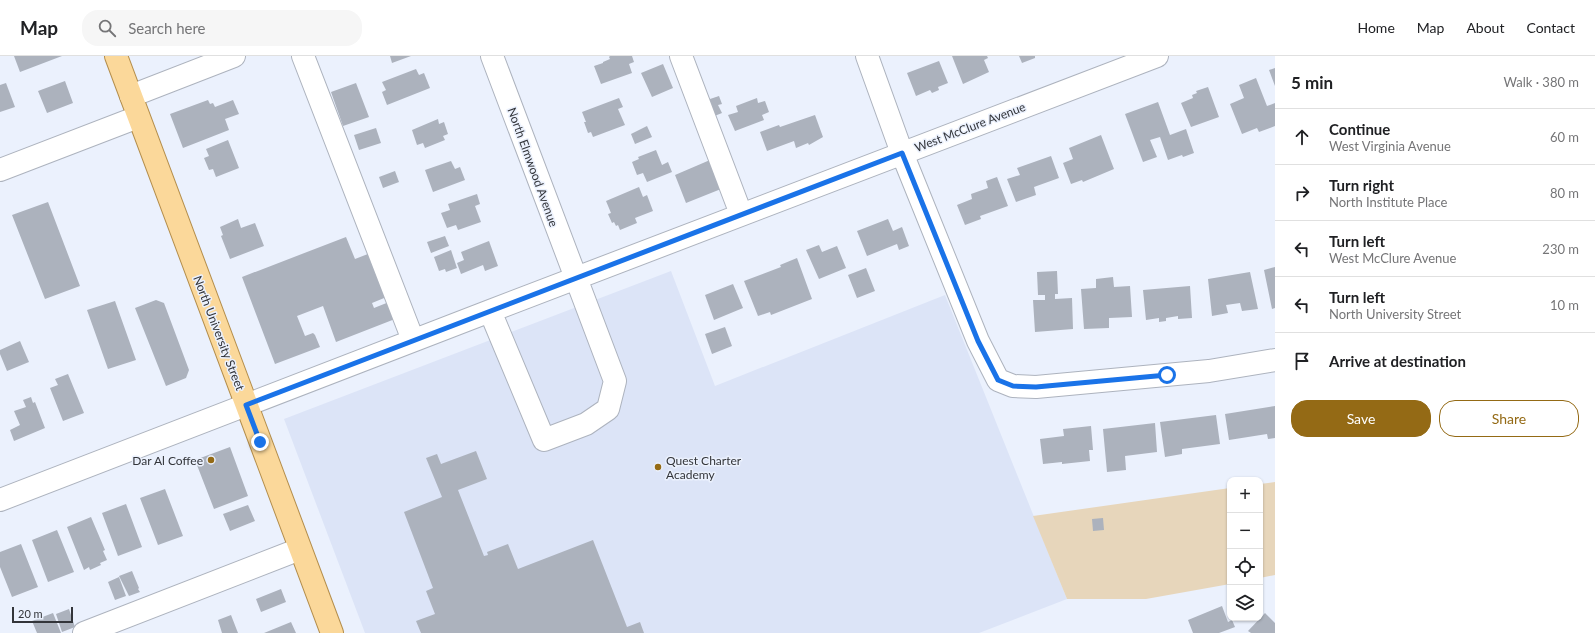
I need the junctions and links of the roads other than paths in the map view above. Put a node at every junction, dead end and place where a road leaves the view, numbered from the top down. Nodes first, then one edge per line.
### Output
1 (116, 56) edge
2 (234, 56) edge
3 (303, 56) edge
4 (492, 56) edge
5 (681, 56) edge
6 (867, 56) edge
7 (1157, 56) edge
8 (131, 96) junction
9 (138, 117) junction
10 (902, 153) junction
11 (0, 170) edge
12 (741, 214) junction
13 (575, 278) junction
14 (490, 311) junction
15 (413, 340) junction
16 (1275, 360) edge
17 (246, 405) junction
18 (0, 500) edge
19 (300, 549) junction
20 (84, 633) edge
21 (332, 633) edge

1 - 8 main road, North University Street
2 - 8 street
3 - 15 street
4 - 13 street, North Elmwood Avenue
5 - 12 street
6 - 10 street
7 - 10 street, West McClure Avenue
8 - 9 main road, North University Street
9 - 11 street
9 - 17 main road, North University Street
10 - 12 street, West McClure Avenue
10 - 16 street
12 - 13 street, West McClure Avenue
13 - 14 street, West McClure Avenue
13 - 14 street, North Elmwood Avenue
14 - 15 street, West McClure Avenue
15 - 17 street, West McClure Avenue
17 - 18 street, West McClure Avenue
17 - 19 main road, North University Street
19 - 20 street
19 - 21 main road, North University Street

